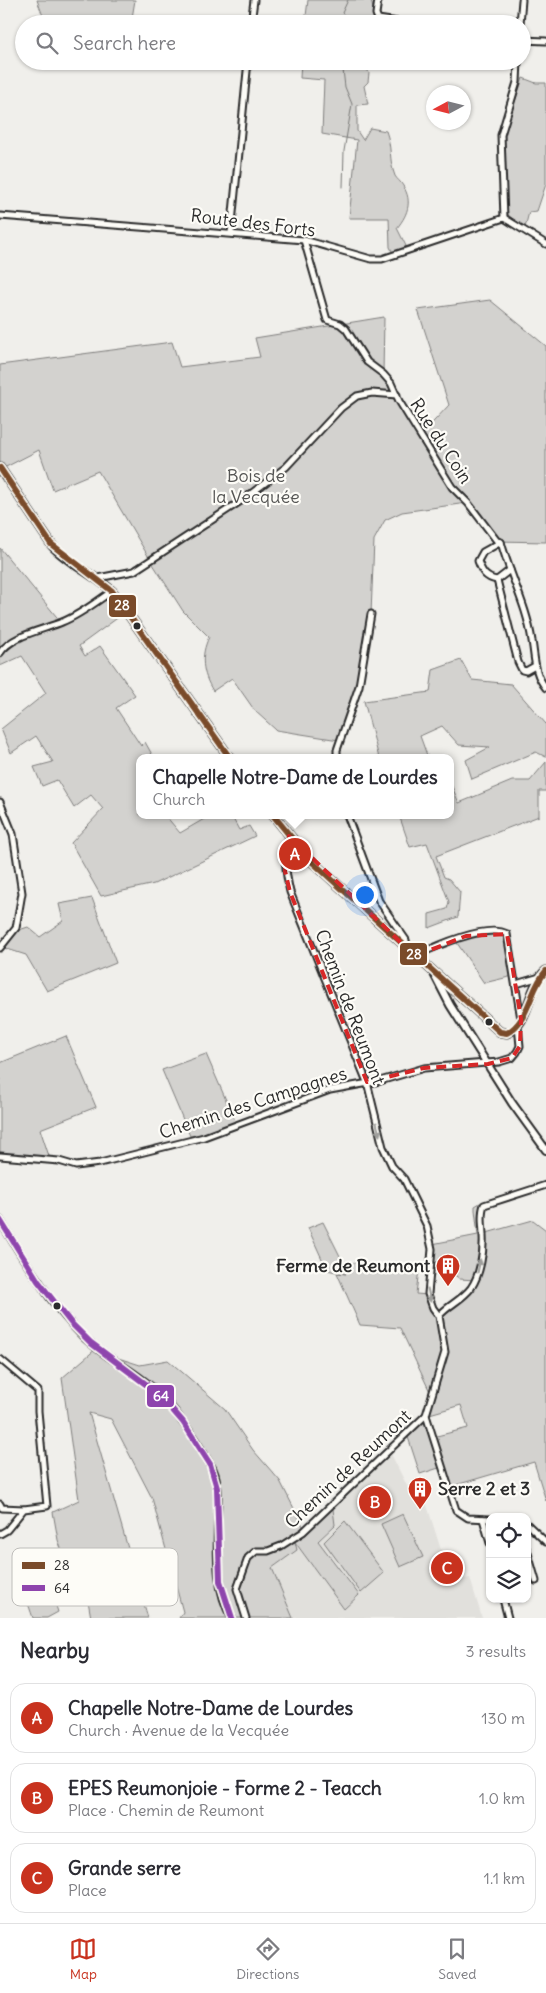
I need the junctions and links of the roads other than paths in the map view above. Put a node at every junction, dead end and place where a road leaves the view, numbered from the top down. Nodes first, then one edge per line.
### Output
1 (254, 0) edge
2 (378, 0) edge
3 (522, 0) edge
4 (252, 15) edge
5 (376, 15) edge
6 (521, 15) edge
7 (247, 70) edge
8 (518, 70) edge
9 (0, 216) edge
10 (504, 218) junction
11 (232, 233) junction
12 (304, 240) junction
13 (546, 244) edge
14 (397, 395) junction
15 (0, 468) edge
16 (501, 542) junction
17 (510, 570) junction
18 (98, 578) junction
19 (497, 580) junction
20 (112, 591) junction
21 (371, 614) dead end
22 (0, 654) edge
23 (535, 666) junction
24 (546, 688) edge
25 (227, 754) edge
26 (337, 754) edge
27 (0, 802) edge
28 (276, 819) edge
29 (348, 819) edge
30 (289, 836) junction
31 (0, 948) edge
32 (408, 950) junction
33 (415, 956) junction
34 (546, 971) edge
35 (433, 972) junction
36 (540, 977) junction
37 (516, 984) junction
38 (520, 1022) junction
39 (488, 1064) junction
40 (367, 1082) junction
41 (546, 1148) edge
42 (0, 1156) edge
43 (546, 1185) edge
44 (0, 1220) edge
45 (439, 1316) junction
46 (0, 1358) edge
47 (426, 1415) junction
48 (0, 1504) edge
49 (24, 1509) junction
50 (482, 1519) junction
51 (486, 1519) edge
52 (531, 1528) edge
53 (486, 1531) edge
54 (0, 1534) edge
55 (546, 1542) edge
56 (529, 1558) edge
57 (536, 1581) dead end
58 (504, 1603) edge
59 (232, 1618) edge
60 (246, 1618) edge
61 (508, 1618) edge

1 - 4 street
2 - 5 street
3 - 6 street
7 - 11 street
8 - 10 street
9 - 11 street, Route des Forts
10 - 12 street, Route des Forts
10 - 13 street
11 - 12 street, Route des Forts
12 - 14 street, Rue du Coin
14 - 16 street, Rue du Coin
14 - 18 street
15 - 18 main road
16 - 17 street, Rue du Coin
16 - 19 street
17 - 19 street
17 - 23 street, Rue du Coin
18 - 20 main road
19 - 23 street
20 - 22 street
20 - 25 main road
21 - 26 street
23 - 24 street, Rue du Coin
27 - 31 street
28 - 30 main road
29 - 32 street
30 - 32 main road
30 - 40 street, Chemin de Reumont
32 - 33 main road
33 - 35 main road
33 - 37 street, Chemin des Campagnes
34 - 36 main road
35 - 38 main road
35 - 39 street
36 - 37 street
36 - 38 main road
37 - 38 street, Chemin des Campagnes
38 - 39 street, Chemin des Campagnes
39 - 40 street, Chemin des Campagnes
39 - 41 street
40 - 42 street, Chemin des Campagnes
40 -> 45 street, Chemin de Reumont
45 -> 43 street
44 - 59 street
45 - 47 street, Chemin de Reumont
46 - 49 street
47 - 50 street
47 - 60 street, Chemin de Reumont
48 - 49 street
49 - 54 street
50 - 51 street
50 - 53 street
52 - 55 street
56 - 57 street
58 - 61 street

